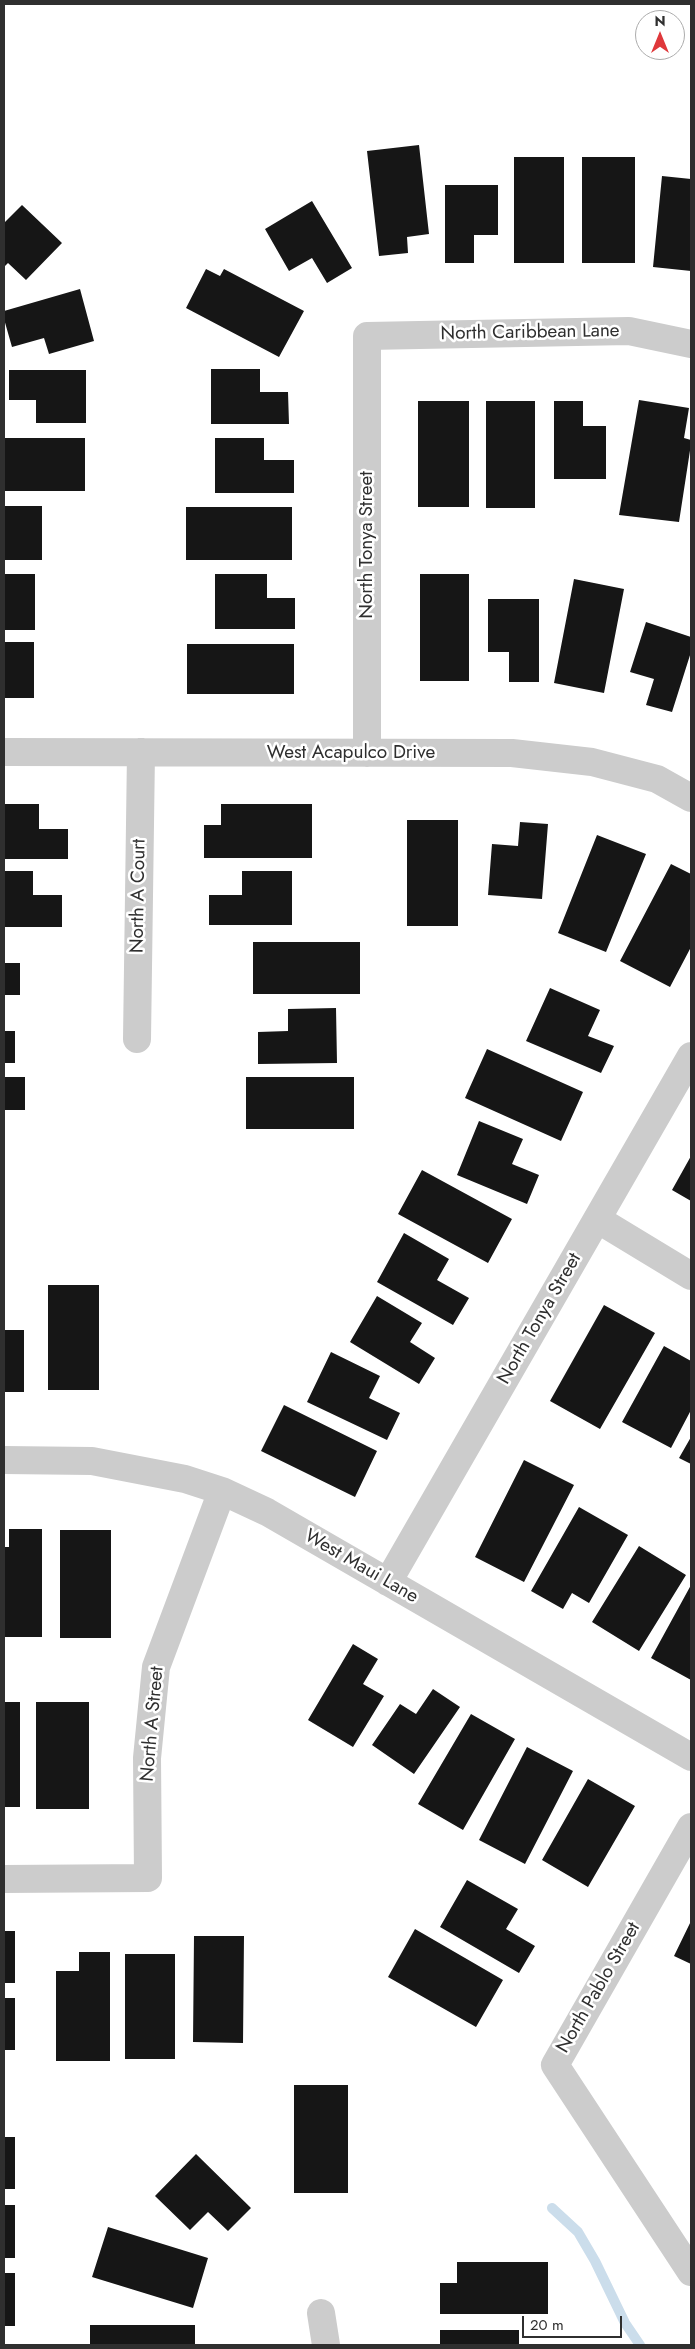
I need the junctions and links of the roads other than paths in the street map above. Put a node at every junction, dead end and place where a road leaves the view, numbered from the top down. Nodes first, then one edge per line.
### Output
1 (367, 336) joint
2 (691, 344) edge
3 (4, 752) edge
4 (141, 752) junction
5 (367, 753) junction
6 (691, 798) edge
7 (137, 1040) dead end
8 (691, 1056) edge
9 (597, 1219) junction
10 (691, 1276) edge
11 (4, 1460) edge
12 (222, 1491) junction
13 (388, 1582) junction
14 (691, 1757) edge
15 (691, 1826) edge
16 (4, 1879) edge
17 (691, 2272) edge
18 (321, 2313) dead end
19 (326, 2345) edge

1 - 2 street, North Caribbean Lane
1 - 5 street, North Tonya Street
3 - 4 street, West Acapulco Drive
4 - 5 street, West Acapulco Drive
4 - 7 street, North A Court
5 - 6 street, West Acapulco Drive
8 - 9 street, North Tonya Street
9 - 10 street
9 - 13 street, North Tonya Street
11 - 12 street, West Maui Lane
12 - 13 street, West Maui Lane
12 - 16 street, North A Street
13 - 14 street, West Maui Lane
15 - 17 street, North Pablo Street
18 - 19 street

